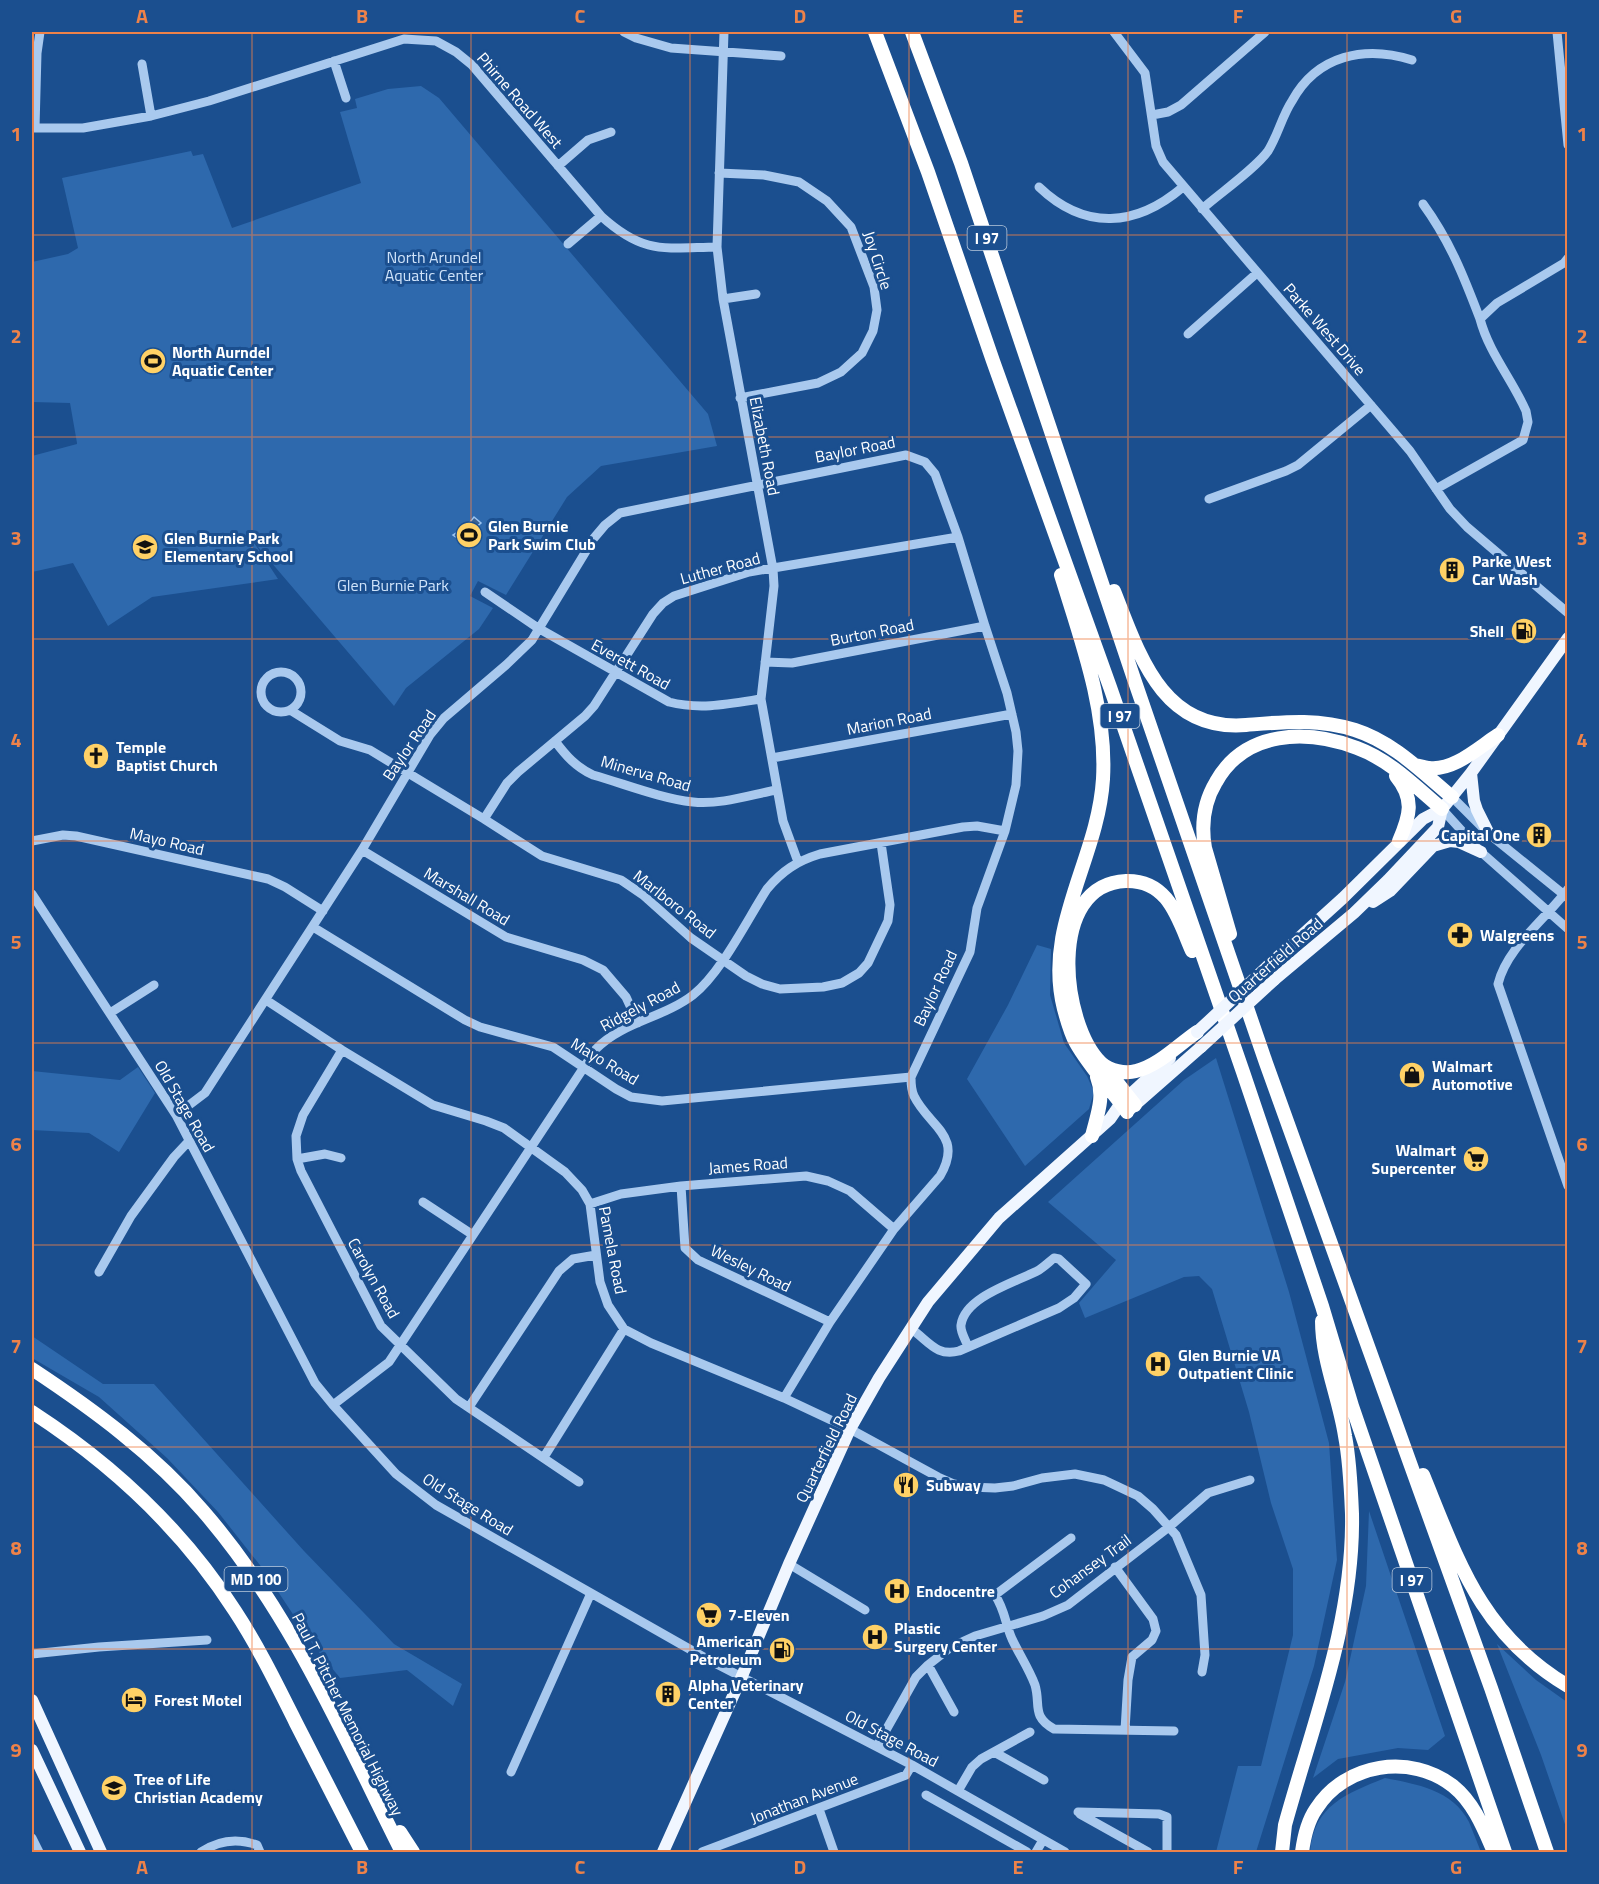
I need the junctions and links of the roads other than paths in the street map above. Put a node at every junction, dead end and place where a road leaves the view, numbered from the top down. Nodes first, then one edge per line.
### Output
1 (40, 32) edge
2 (624, 32) edge
3 (724, 32) edge
4 (875, 32) edge
5 (912, 32) edge
6 (1265, 32) edge
7 (1557, 32) edge
8 (1118, 33) edge
9 (437, 36) edge
10 (724, 51) junction
11 (781, 56) dead end
12 (1412, 60) dead end
13 (334, 61) junction
14 (142, 64) dead end
15 (346, 98) dead end
16 (1152, 115) junction
17 (151, 116) junction
18 (33, 128) edge
19 (611, 132) dead end
20 (1568, 145) edge
21 (558, 166) junction
22 (719, 173) junction
23 (1039, 187) dead end
24 (1184, 187) junction
25 (1423, 204) dead end
26 (1202, 209) junction
27 (601, 216) junction
28 (568, 244) dead end
29 (717, 247) junction
30 (1568, 258) edge
31 (1257, 273) junction
32 (756, 294) dead end
33 (723, 299) junction
34 (1480, 319) junction
35 (1188, 334) dead end
36 (993, 361) junction
37 (740, 398) junction
38 (1371, 405) junction
39 (1057, 446) junction
40 (756, 484) junction
41 (1436, 489) junction
42 (1209, 499) dead end
43 (958, 537) junction
44 (773, 569) junction
45 (485, 592) dead end
46 (1568, 613) edge
47 (984, 626) junction
48 (538, 628) junction
49 (1568, 638) edge
50 (765, 662) junction
51 (615, 673) junction
52 (761, 699) junction
53 (290, 710) junction
54 (1012, 714) junction
55 (1498, 735) junction
56 (555, 741) junction
57 (772, 758) junction
58 (1383, 760) junction
59 (1413, 764) junction
60 (406, 773) junction
61 (1471, 773) junction
62 (776, 790) junction
63 (1452, 797) junction
64 (1442, 809) junction
65 (484, 819) junction
66 (1005, 831) junction
67 (1489, 834) junction
68 (32, 841) edge
69 (1399, 842) junction
70 (881, 843) junction
71 (362, 850) junction
72 (1481, 852) junction
73 (798, 862) junction
74 (32, 894) edge
75 (1566, 894) edge
76 (323, 911) junction
77 (1548, 912) junction
78 (1354, 913) junction
79 (313, 927) junction
80 (1568, 929) edge
81 (723, 960) junction
82 (154, 985) dead end
83 (266, 1000) junction
84 (110, 1013) junction
85 (638, 1023) junction
86 (1197, 1032) junction
87 (342, 1050) junction
88 (1266, 1063) junction
89 (584, 1067) junction
90 (1099, 1067) junction
91 (1243, 1072) junction
92 (911, 1077) junction
93 (1128, 1104) junction
94 (176, 1115) junction
95 (1092, 1136) junction
96 (189, 1141) junction
97 (532, 1148) junction
98 (341, 1158) dead end
99 (297, 1159) junction
100 (681, 1186) junction
101 (1568, 1186) edge
102 (423, 1202) dead end
103 (590, 1204) junction
104 (894, 1229) junction
105 (473, 1235) junction
106 (1334, 1250) junction
107 (596, 1255) junction
108 (99, 1272) dead end
109 (1322, 1306) junction
110 (830, 1322) junction
111 (910, 1328) junction
112 (624, 1329) junction
113 (402, 1345) junction
114 (968, 1347) junction
115 (32, 1369) edge
116 (784, 1398) junction
117 (333, 1405) junction
118 (469, 1407) junction
119 (32, 1412) edge
120 (850, 1429) junction
121 (544, 1457) junction
122 (1250, 1480) dead end
123 (579, 1482) dead end
124 (1170, 1527) junction
125 (1071, 1538) dead end
126 (789, 1564) junction
127 (1115, 1567) junction
128 (591, 1593) junction
129 (865, 1610) dead end
130 (1009, 1627) junction
131 (207, 1640) dead end
132 (32, 1654) edge
133 (928, 1665) junction
134 (1202, 1672) dead end
135 (742, 1677) junction
136 (1568, 1686) edge
137 (32, 1701) edge
138 (328, 1707) junction
139 (954, 1712) dead end
140 (1125, 1730) junction
141 (1174, 1731) dead end
142 (1030, 1732) dead end
143 (877, 1746) junction
144 (32, 1750) edge
145 (994, 1752) junction
146 (912, 1765) junction
147 (511, 1772) dead end
148 (322, 1773) junction
149 (1044, 1780) dead end
150 (1296, 1783) junction
151 (958, 1791) junction
152 (926, 1795) dead end
153 (819, 1809) junction
154 (32, 1838) edge
155 (1043, 1840) junction
156 (39, 1852) edge
157 (80, 1852) edge
158 (101, 1852) edge
159 (201, 1852) edge
160 (260, 1852) edge
161 (352, 1852) edge
162 (362, 1852) edge
163 (402, 1852) edge
164 (413, 1852) edge
165 (663, 1852) edge
166 (702, 1852) edge
167 (834, 1852) edge
168 (1027, 1852) edge
169 (1036, 1852) edge
170 (1065, 1852) edge
171 (1148, 1852) edge
172 (1167, 1852) edge
173 (1274, 1852) edge
174 (1282, 1852) edge
175 (1302, 1852) edge
176 (1494, 1852) edge
177 (1506, 1852) edge
178 (1547, 1852) edge

1 - 18 street
2 - 10 street
3 - 10 street, Elizabeth Road
4 - 36 highway, I 97
5 - 39 highway, I 97
6 - 16 street
7 - 20 street
8 - 16 street, Parke West Drive
9 - 13 street, Phirne Road West
9 - 21 street, Phirne Road West
10 - 11 street
10 - 22 street, Elizabeth Road
12 - 26 street
13 - 15 street
13 - 17 street, Phirne Road West
14 - 17 street
16 - 24 street, Parke West Drive
17 - 18 street, Phirne Road West
19 - 21 street
21 - 27 street, Phirne Road West
22 - 29 street, Elizabeth Road
22 - 37 street, Joy Circle
23 - 24 street
24 - 26 street, Parke West Drive
25 - 34 street
26 - 31 street, Parke West Drive
27 - 28 street
27 - 29 street, Phirne Road West
29 - 33 street, Elizabeth Road
30 - 34 street
31 - 35 street
31 - 38 street, Parke West Drive
32 - 33 street
33 - 37 street, Elizabeth Road
34 - 41 street
36 - 90 highway
36 - 91 highway, I 97
37 - 40 street, Elizabeth Road
38 - 41 street, Parke West Drive
38 - 42 street
39 - 59 highway
39 - 88 highway, I 97
40 - 43 street, Baylor Road
40 - 44 street, Elizabeth Road
40 - 48 street, Baylor Road
41 - 46 street, Parke West Drive
43 - 44 street, Luther Road
43 - 47 street, Baylor Road
44 - 50 street, Elizabeth Road
44 - 51 street, Luther Road
45 - 48 street, Everett Road
47 - 50 street, Burton Road
47 - 54 street, Baylor Road
48 - 51 street, Everett Road
48 - 60 street, Baylor Road
49 - 55 main road, Quarterfield Road
50 - 52 street, Elizabeth Road
51 - 52 street, Everett Road
51 - 56 street, Luther Road
52 - 57 street, Elizabeth Road
53 - 53 street, Marlboro Road
53 - 60 street, Marlboro Road
54 - 57 street, Marion Road
54 - 66 street, Baylor Road
55 - 59 highway
55 - 61 main road, Quarterfield Road
56 - 62 street, Minerva Road
56 - 65 street, Luther Road
57 - 62 street, Elizabeth Road
58 - 64 highway
58 - 69 highway
58 - 88 highway
59 - 63 highway
60 - 65 street, Marlboro Road
60 - 71 street, Baylor Road
61 - 63 main road, Quarterfield Road
61 - 67 main road
62 - 73 street, Elizabeth Road
63 - 64 main road, Quarterfield Road
63 - 67 street
64 - 69 main road, Quarterfield Road
64 - 72 street
64 - 78 main road, Quarterfield Road
65 - 81 street, Marlboro Road
66 - 70 street, Ridgely Road
66 - 92 street, Baylor Road
67 - 75 street
68 - 76 street, Mayo Road
69 - 86 main road, Quarterfield Road, bridge
70 - 73 street, Ridgely Road
70 - 81 street, Marlboro Road
71 - 76 street, Baylor Road
71 - 85 street, Marshall Road
72 - 77 street
72 - 78 main road
73 - 81 street, Ridgely Road
74 - 84 street, Old Stage Road
75 - 77 street
76 - 79 street, Baylor Road
77 - 80 street
77 - 101 street
78 - 93 main road, Quarterfield Road, bridge
79 - 83 street, Baylor Road
79 - 89 street, Mayo Road
81 - 85 street, Ridgely Road
82 - 84 street
83 - 87 street, Pamela Road
83 - 94 street, Baylor Road
84 - 94 street, Old Stage Road
85 - 89 street, Ridgely Road
86 - 90 highway
86 - 93 main road, Quarterfield Road
87 - 97 street, Pamela Road
87 - 99 street, Carolyn Road
88 - 106 highway, I 97
89 - 92 street, Mayo Road
89 - 97 street, Ridgely Road
90 - 91 highway
90 - 93 highway
90 - 95 highway
91 - 109 highway, I 97
92 - 104 street
93 - 95 main road, Quarterfield Road
94 - 96 street, Old Stage Road
95 - 111 main road, Quarterfield Road
96 - 108 street
96 - 117 street, Old Stage Road
97 - 103 street, Pamela Road
97 - 105 street, Ridgely Road
98 - 99 street
99 - 113 street, Carolyn Road
100 - 103 street, James Road
100 - 104 street, James Road
100 - 110 street, Wesley Road
102 - 105 street
103 - 107 street, Pamela Road
104 - 110 street
105 - 113 street, Ridgely Road
106 - 136 highway
106 - 178 highway, I 97
107 - 112 street, Pamela Road
107 - 118 street
109 - 150 highway
109 - 177 highway, I 97
110 - 116 street
111 - 114 street
111 - 120 main road, Quarterfield Road
112 - 116 street, Pamela Road
112 - 121 street
113 - 117 street, Ridgely Road
113 - 118 street, Carolyn Road
114 - 114 street
115 - 138 highway, Paul T. Pitcher Memorial Highway / MD 100
116 - 120 street, Pamela Road
117 - 128 street, Old Stage Road
118 - 121 street, Carolyn Road
119 - 148 highway, MD 100
120 - 124 street, Pamela Road
120 - 126 main road, Quarterfield Road
121 - 123 street, Carolyn Road
122 - 124 street, Cohansey Trail
124 - 127 street, Cohansey Trail
124 - 134 street, Pamela Road
125 - 130 street
126 - 129 street
126 - 135 main road, Quarterfield Road
127 - 130 street, Cohansey Trail
127 - 140 street
128 - 135 street, Old Stage Road
128 - 147 street
130 - 133 street, Cohansey Trail
130 - 140 street
131 - 132 street
133 - 139 street
133 - 143 street, Cohansey Trail
135 - 143 street, Old Stage Road
135 - 165 main road, Quarterfield Road
137 - 158 main road
138 - 163 highway, Paul T. Pitcher Memorial Highway / MD 100
138 - 164 highway
140 - 141 street
142 - 145 street
143 - 146 street, Old Stage Road
144 - 157 main road
145 - 149 street
145 - 151 street
146 - 151 street, Old Stage Road
146 - 153 street, Jonathan Avenue
148 - 161 highway
148 - 162 highway, MD 100
150 - 173 highway
150 - 174 highway
151 - 155 street, Old Stage Road
152 - 168 street
153 - 166 street, Jonathan Avenue
153 - 167 street
154 - 156 street
155 - 169 street
155 - 170 street, Old Stage Road
159 - 160 street
171 - 172 street
175 - 176 highway

